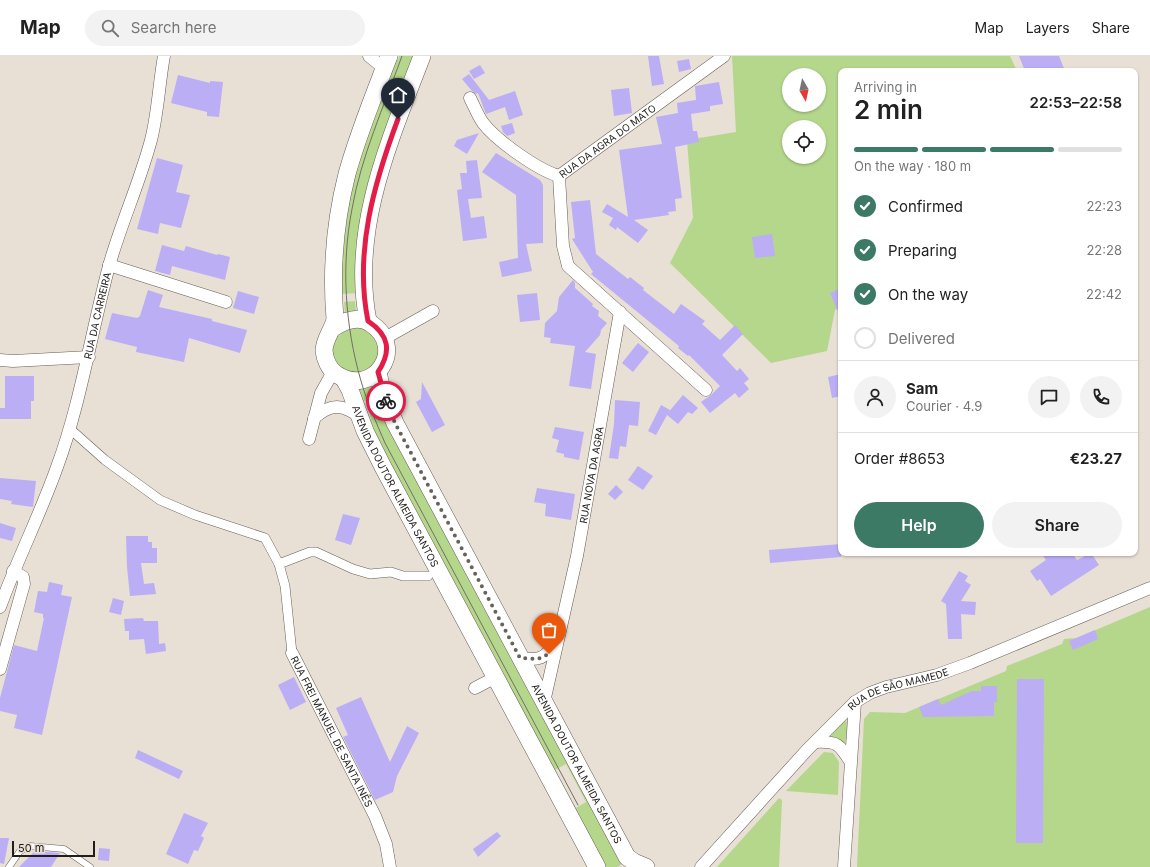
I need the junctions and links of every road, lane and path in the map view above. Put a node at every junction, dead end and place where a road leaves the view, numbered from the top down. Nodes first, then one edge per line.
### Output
1 (164, 56) edge
2 (369, 56) edge
3 (389, 56) edge
4 (422, 56) edge
5 (724, 56) edge
6 (382, 74) junction
7 (470, 98) dead end
8 (559, 176) junction
9 (109, 265) junction
10 (226, 302) dead end
11 (433, 311) dead end
12 (620, 312) junction
13 (368, 321) junction
14 (334, 328) junction
15 (385, 338) junction
16 (89, 356) junction
17 (0, 360) edge
18 (378, 372) junction
19 (339, 376) junction
20 (706, 390) dead end
21 (360, 417) junction
22 (314, 418) junction
23 (69, 428) junction
24 (309, 439) dead end
25 (279, 564) junction
26 (13, 571) junction
27 (428, 576) dead end
28 (1150, 588) edge
29 (0, 607) edge
30 (5, 635) edge
31 (558, 638) junction
32 (292, 653) joint
33 (520, 658) junction
34 (0, 669) edge
35 (496, 678) junction
36 (475, 688) dead end
37 (544, 702) junction
38 (855, 702) junction
39 (816, 742) junction
40 (850, 761) junction
41 (9, 867) edge
42 (90, 867) edge
43 (390, 867) edge
44 (597, 867) edge
45 (646, 867) edge
46 (701, 867) edge
47 (844, 867) edge

1 - 9 street, RUA DA CARREIRA
2 - 6 street
3 - 6 main road
4 - 13 main road
5 - 8 street, RUA DA AGRA DO MATO
6 - 14 main road
7 - 8 street
8 - 12 street, RUA DA AGRA DO MATO
9 - 10 street
9 - 16 street, RUA DA CARREIRA
11 - 15 street
12 - 20 street, RUA DA AGRA DO MATO
12 - 31 street, RUA NOVA DA AGRA
13 - 14 main road
13 - 15 main road
14 - 19 main road
15 - 18 main road
16 - 17 street
16 - 23 street, RUA DA CARREIRA
18 - 19 main road
18 - 33 main road, AVENIDA DOUTOR ALMEIDA SANTOS
19 - 21 main road, AVENIDA DOUTOR ALMEIDA SANTOS
19 - 22 street
21 - 22 street
21 - 35 main road, AVENIDA DOUTOR ALMEIDA SANTOS
22 - 24 street
23 - 25 street, RUA FREI MANUEL DE SANTA INÊS
23 - 26 street, RUA DA CARREIRA
25 - 27 street
25 - 32 street, RUA FREI MANUEL DE SANTA INÊS
26 - 29 street, RUA DA CARREIRA
26 - 30 street
28 - 38 street, RUA DE SÃO MAMEDE
30 - 34 street
31 - 33 street, RUA NOVA DA AGRA
31 - 37 street, RUA NOVA DA AGRA
32 - 43 street, RUA FREI MANUEL DE SANTA INÊS
33 - 37 main road, AVENIDA DOUTOR ALMEIDA SANTOS
35 - 36 street
35 - 44 main road, AVENIDA DOUTOR ALMEIDA SANTOS
37 - 45 main road, AVENIDA DOUTOR ALMEIDA SANTOS
38 - 39 street, RUA DE SÃO MAMEDE
38 - 40 street
39 - 40 street
39 - 46 street, RUA DE SÃO MAMEDE
40 - 47 street
41 - 42 lane

